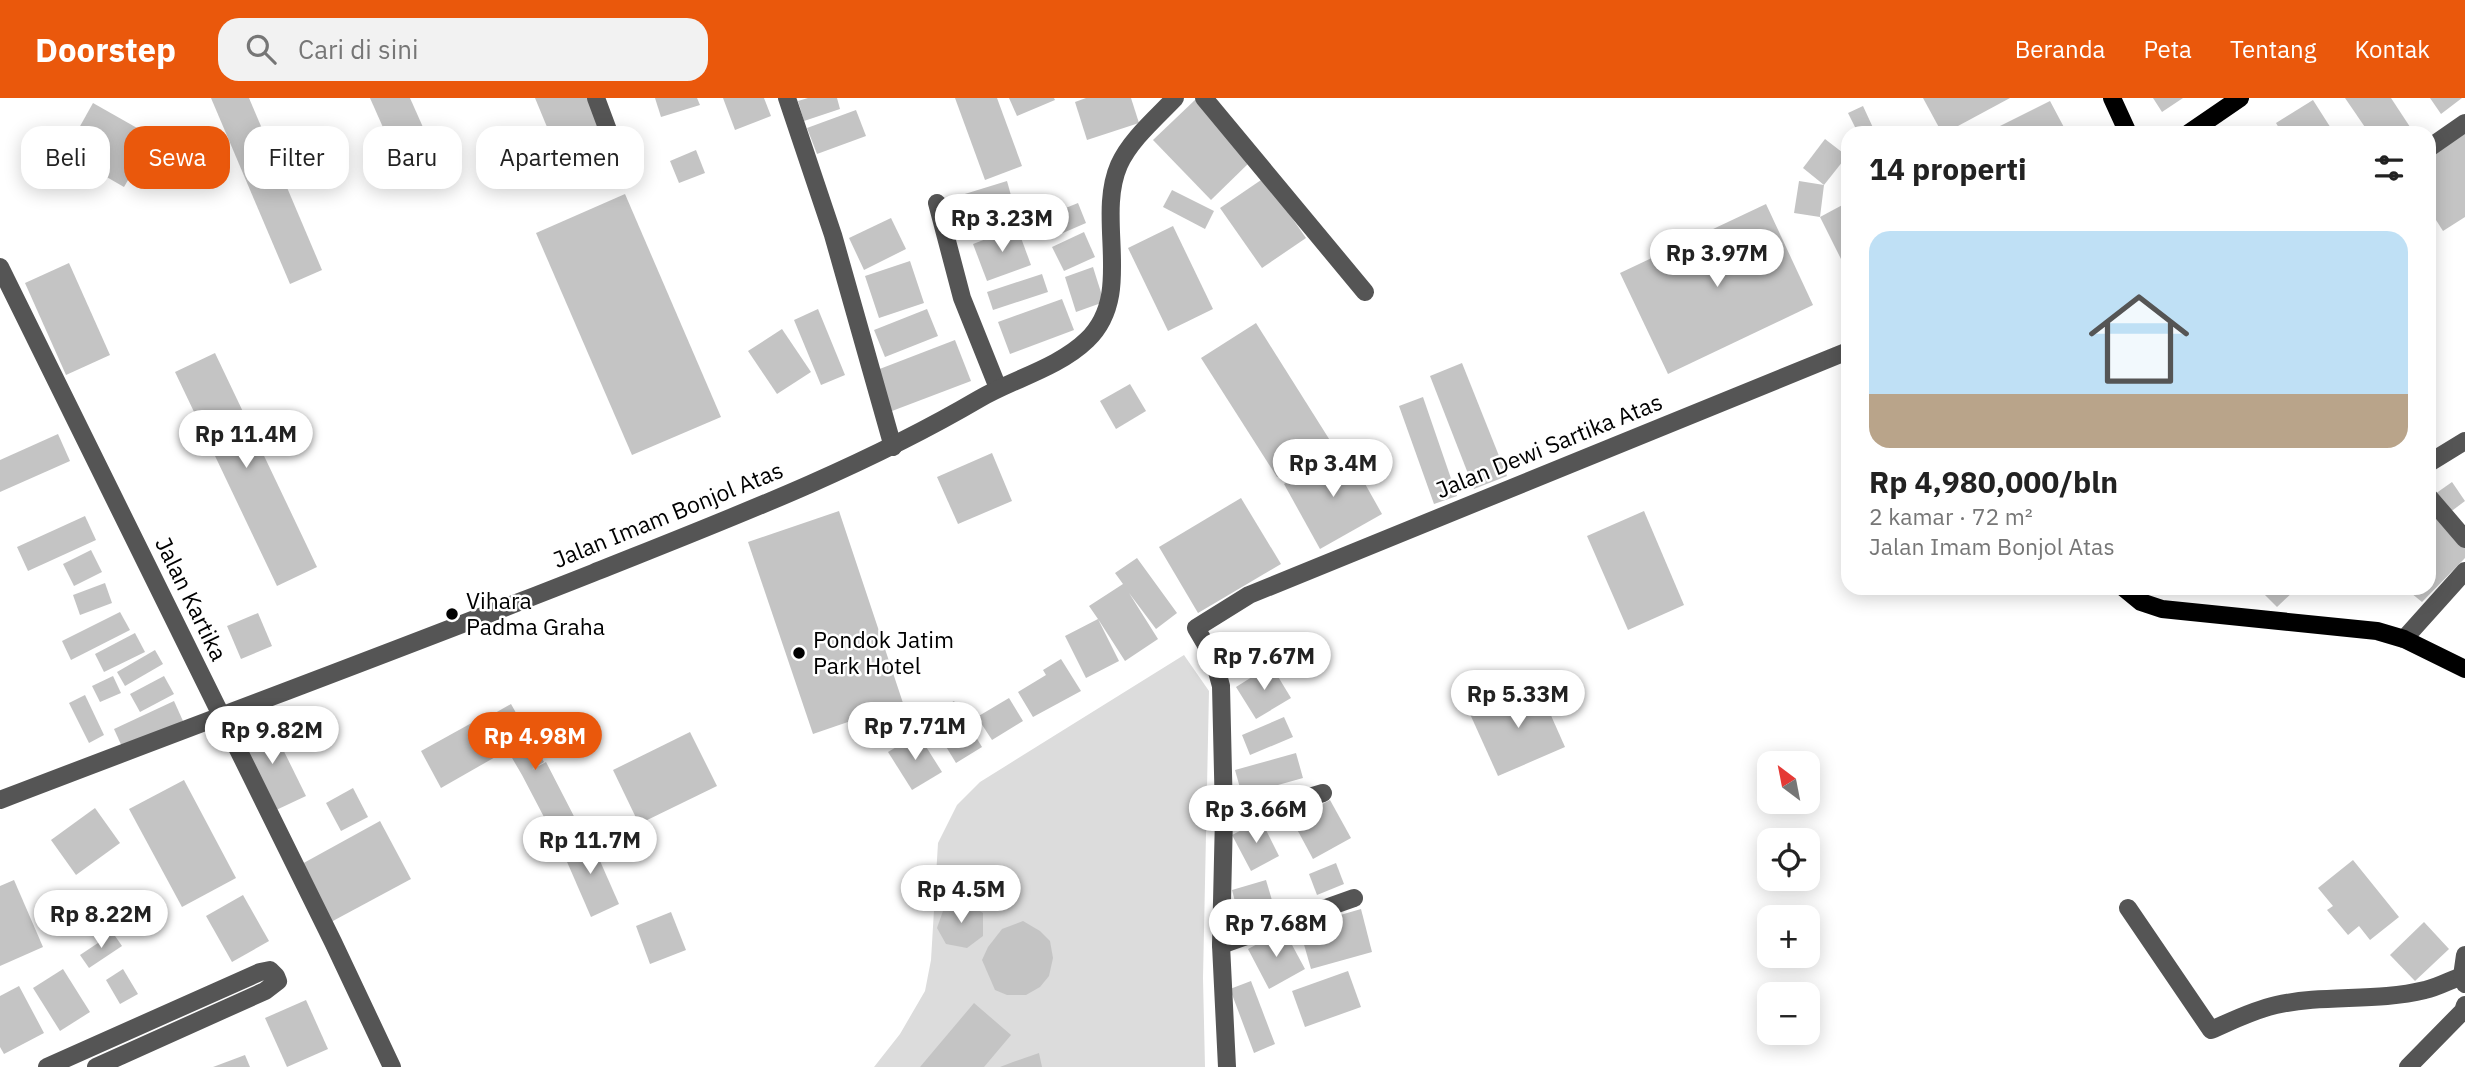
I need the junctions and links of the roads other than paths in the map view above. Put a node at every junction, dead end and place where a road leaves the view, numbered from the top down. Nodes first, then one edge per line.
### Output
1 (596, 98) edge
2 (787, 98) edge
3 (1175, 98) edge
4 (1204, 98) edge
5 (2112, 98) edge
6 (2240, 98) edge
7 (2465, 123) edge
8 (606, 126) edge
9 (2125, 126) edge
10 (2199, 126) edge
11 (2436, 143) edge
12 (937, 203) dead end
13 (0, 267) edge
14 (1365, 292) dead end
15 (1841, 354) edge
16 (998, 388) junction
17 (2465, 441) edge
18 (893, 447) junction
19 (2436, 459) edge
20 (2436, 505) edge
21 (2465, 539) edge
22 (2465, 571) edge
23 (2132, 595) edge
24 (2404, 639) junction
25 (2463, 666) edge
26 (221, 716) junction
27 (1323, 793) dead end
28 (0, 800) edge
29 (1224, 817) junction
30 (1354, 898) dead end
31 (2128, 908) dead end
32 (1221, 945) junction
33 (2465, 955) edge
34 (2464, 978) edge
35 (2465, 1005) edge
36 (47, 1067) edge
37 (96, 1067) edge
38 (392, 1067) edge
39 (1227, 1067) edge
40 (2408, 1067) edge

1 - 8 street
2 - 18 street
3 - 16 street, Jalan Imam Bonjol Atas
4 - 14 street
5 - 9 main road
6 - 10 main road
7 - 11 street
12 - 16 street
13 - 26 street, Jalan Kartika
15 - 29 street, Jalan Dewi Sartika Atas
16 - 18 street, Jalan Imam Bonjol Atas
17 - 19 street
18 - 26 street, Jalan Imam Bonjol Atas
20 - 21 street
22 - 24 street
23 - 24 main road
24 - 25 main road
26 - 28 street, Jalan Imam Bonjol Atas
26 - 38 street, Jalan Kartika
27 - 29 street
29 - 32 street
30 - 32 street
31 - 34 street
32 - 39 street
33 - 34 street
35 - 40 street
36 - 37 street

